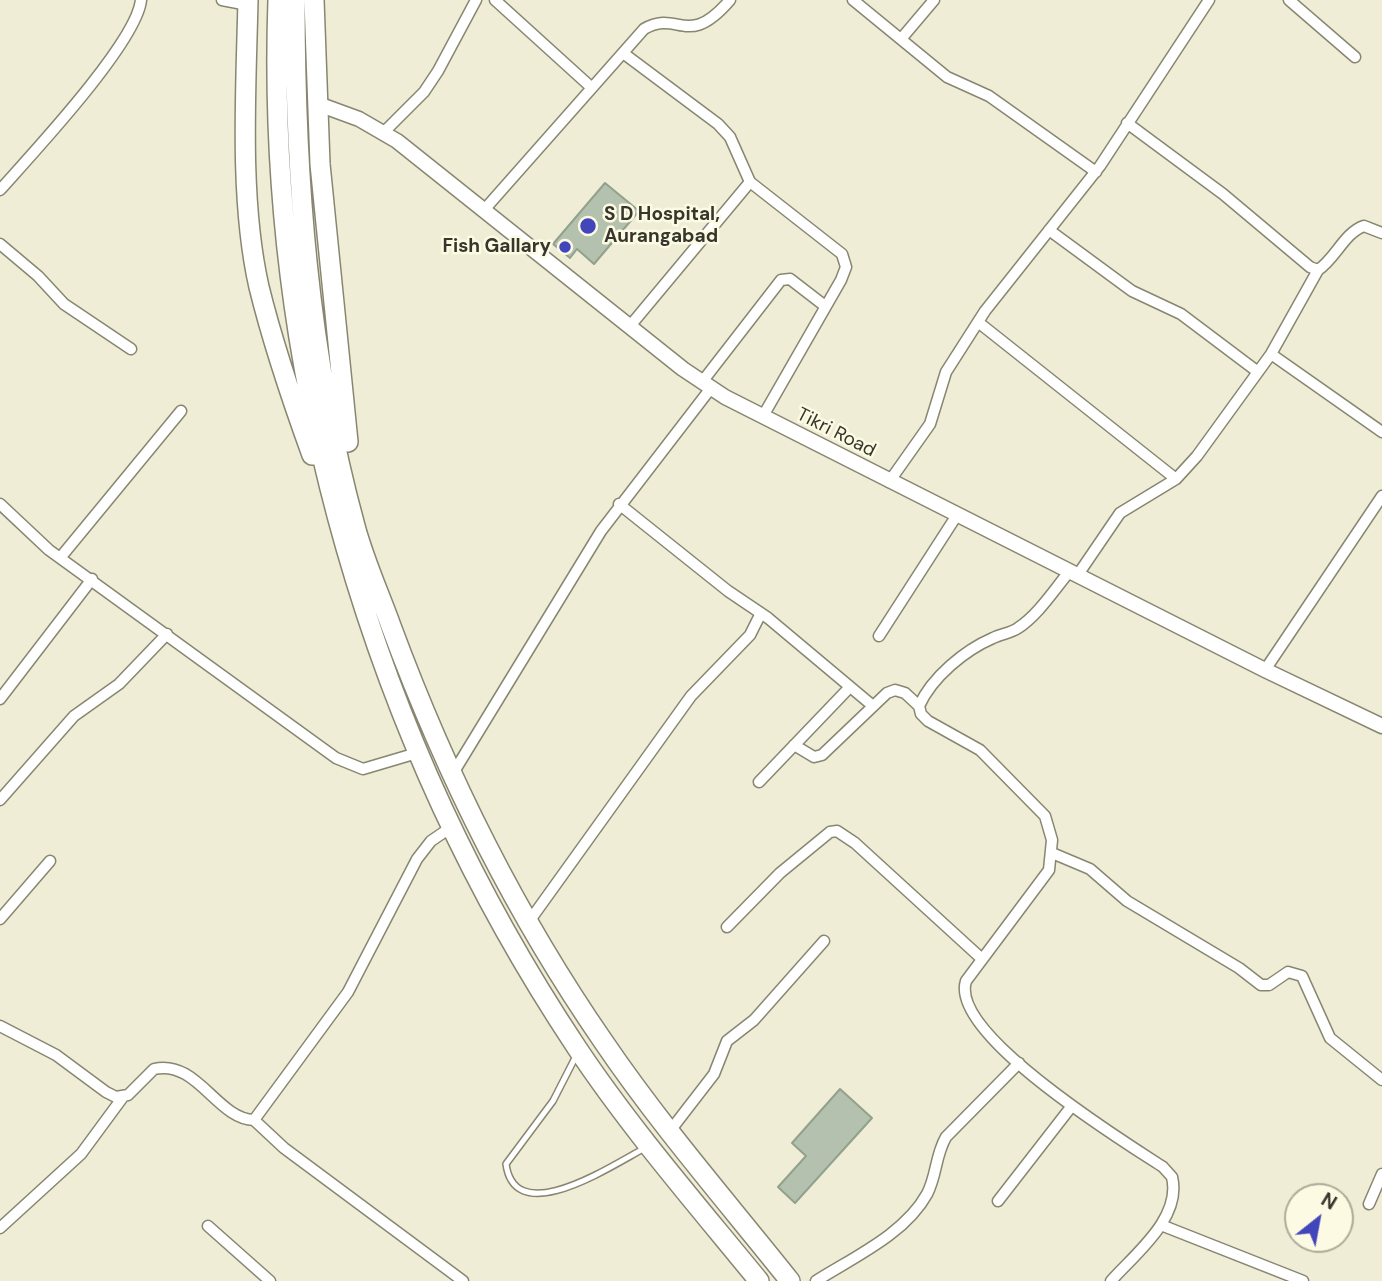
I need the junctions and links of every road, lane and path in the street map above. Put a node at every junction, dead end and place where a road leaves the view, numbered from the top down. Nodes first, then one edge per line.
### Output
1 (141, 0) edge
2 (222, 0) edge
3 (278, 0) edge
4 (295, 0) edge
5 (314, 0) edge
6 (477, 0) edge
7 (495, 0) edge
8 (730, 0) edge
9 (853, 0) edge
10 (934, 0) edge
11 (1209, 0) edge
12 (1289, 0) edge
13 (248, 3) edge
14 (901, 39) junction
15 (623, 53) junction
16 (1355, 57) dead end
17 (592, 88) junction
18 (317, 104) junction
19 (1127, 123) junction
20 (384, 132) junction
21 (1096, 172) junction
22 (750, 182) junction
23 (0, 190) edge
24 (484, 210) junction
25 (1049, 230) junction
26 (1382, 233) edge
27 (0, 244) edge
28 (1318, 270) junction
29 (825, 306) junction
30 (978, 322) junction
31 (631, 326) junction
32 (131, 348) dead end
33 (1271, 354) junction
34 (1258, 372) junction
35 (707, 385) junction
36 (181, 411) dead end
37 (763, 416) junction
38 (1382, 432) edge
39 (1176, 479) junction
40 (889, 482) junction
41 (1382, 496) edge
42 (0, 504) edge
43 (620, 504) junction
44 (957, 516) junction
45 (349, 531) junction
46 (60, 558) junction
47 (1073, 574) junction
48 (92, 579) junction
49 (761, 613) junction
50 (167, 634) junction
51 (879, 636) dead end
52 (1265, 670) junction
53 (849, 688) junction
54 (0, 699) edge
55 (873, 706) junction
56 (919, 706) junction
57 (1382, 726) edge
58 (794, 745) junction
59 (417, 753) junction
60 (452, 775) junction
61 (759, 782) dead end
62 (0, 800) edge
63 (450, 828) junction
64 (1052, 853) junction
65 (50, 860) dead end
66 (0, 919) edge
67 (528, 922) junction
68 (727, 928) dead end
69 (824, 941) dead end
70 (982, 958) junction
71 (0, 1026) edge
72 (578, 1050) junction
73 (1019, 1063) junction
74 (1382, 1080) edge
75 (123, 1097) junction
76 (1071, 1107) junction
77 (254, 1120) junction
78 (670, 1131) junction
79 (649, 1145) junction
80 (1382, 1174) edge
81 (998, 1201) dead end
82 (1369, 1204) dead end
83 (1161, 1225) junction
84 (208, 1226) dead end
85 (0, 1228) edge
86 (450, 1277) edge
87 (270, 1281) edge
88 (463, 1281) edge
89 (759, 1281) edge
90 (790, 1281) edge
91 (816, 1281) edge
92 (1111, 1281) edge
93 (1303, 1281) edge

1 - 23 street
2 - 13 street
3 - 45 highway
4 - 45 highway
5 - 18 highway
6 - 20 street
7 - 17 street
8 - 15 street
9 - 14 street
10 - 14 street
11 - 19 street
12 - 16 street
13 - 45 highway
14 - 21 street
15 - 17 street
15 - 22 street
17 - 24 street
18 - 20 street, Tikri Road
18 - 45 highway
19 - 21 street
19 - 28 street
20 - 24 street, Tikri Road
21 - 25 street
22 - 29 street
22 - 31 street
24 - 31 street, Tikri Road
25 - 30 street
25 - 34 street
26 - 28 street
27 - 32 street
28 - 33 street
29 - 35 street
29 - 37 street
30 - 39 street
30 - 40 street
31 - 35 street, Tikri Road
33 - 34 street
33 - 38 street
34 - 39 street
35 - 37 street, Tikri Road
35 - 43 street
36 - 46 street
37 - 40 street, Tikri Road
39 - 47 street
40 - 44 street, Tikri Road
41 - 52 street
42 - 46 street
43 - 49 street
43 - 60 street
44 - 47 street, Tikri Road
44 - 51 street
45 - 59 highway
45 - 60 highway
46 - 48 street
47 - 52 street, Tikri Road
47 - 56 street
48 - 50 street
48 - 54 street
49 - 53 street
49 - 67 street
50 - 59 street
50 - 62 street
52 - 57 street, Tikri Road
53 - 55 street
53 - 58 street
55 - 56 street
55 - 58 street
56 - 64 street
58 - 61 street
59 - 63 highway
60 - 67 highway
63 - 72 highway
63 - 77 street
64 - 70 street
64 - 74 street
65 - 66 street
67 - 78 highway
68 - 70 street
69 - 78 street
70 - 73 street
71 - 75 street
72 - 79 highway
72 - 79 lane
73 - 76 street
73 - 91 street
75 - 77 street
75 - 85 street
76 - 81 street
76 - 83 street
77 - 86 street
78 - 90 highway
79 - 89 highway
80 - 82 street
83 - 92 street
83 - 93 street
84 - 87 street
86 - 88 street

